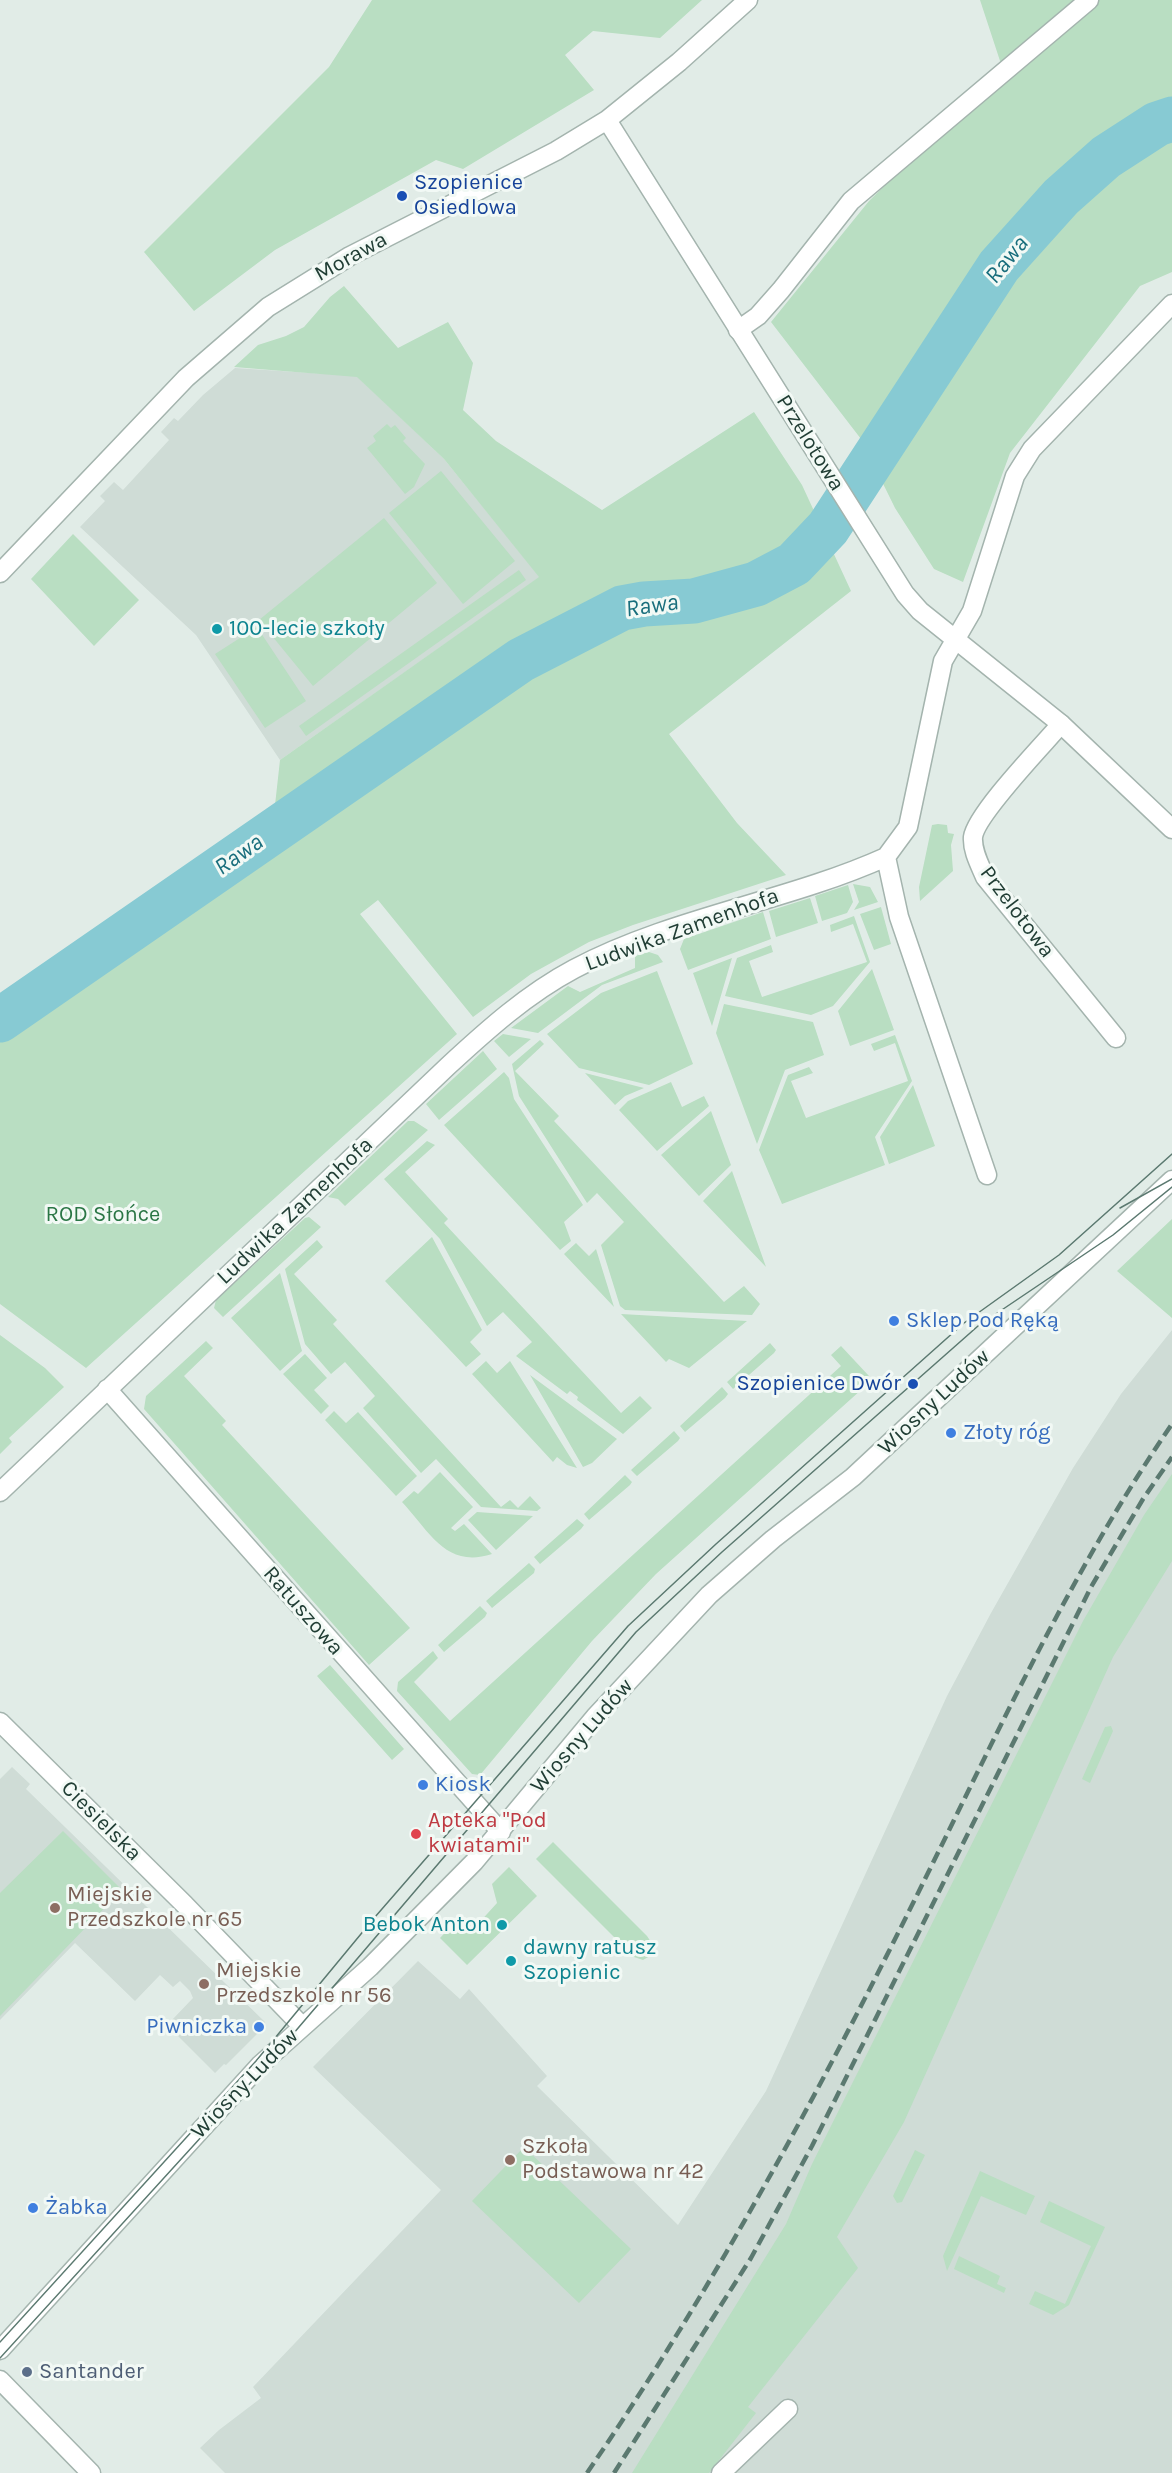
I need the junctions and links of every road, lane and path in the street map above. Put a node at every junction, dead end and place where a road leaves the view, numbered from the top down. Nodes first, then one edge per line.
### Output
1 (748, 0) edge
2 (1089, 0) edge
3 (607, 120) junction
4 (1172, 304) edge
5 (738, 330) junction
6 (0, 573) edge
7 (955, 640) junction
8 (1060, 724) junction
9 (1172, 830) edge
10 (886, 857) junction
11 (1116, 1038) dead end
12 (987, 1175) dead end
13 (1172, 1180) edge
14 (107, 1389) junction
15 (0, 1492) edge
16 (0, 1722) edge
17 (501, 1832) junction
18 (302, 2026) junction
19 (0, 2350) edge
20 (0, 2380) edge
21 (788, 2409) dead end
22 (92, 2473) edge
23 (721, 2473) edge

1 - 3 street, Morawa
2 - 5 street
3 - 5 street, Przelotowa
3 - 6 street, Morawa
4 - 7 street
5 - 7 street, Przelotowa
7 - 8 street, Przelotowa
7 - 10 street
8 - 9 street, Przelotowa
8 - 11 street, Przelotowa
10 - 12 street
10 - 14 street, Ludwika Zamenhofa
13 - 17 street, Wiosny Ludów
14 - 15 street, Ludwika Zamenhofa
14 - 17 street, Ratuszowa
16 - 18 street, Ciesielska
17 - 18 street, Wiosny Ludów
18 - 19 street, Wiosny Ludów
20 - 22 street
21 - 23 street

